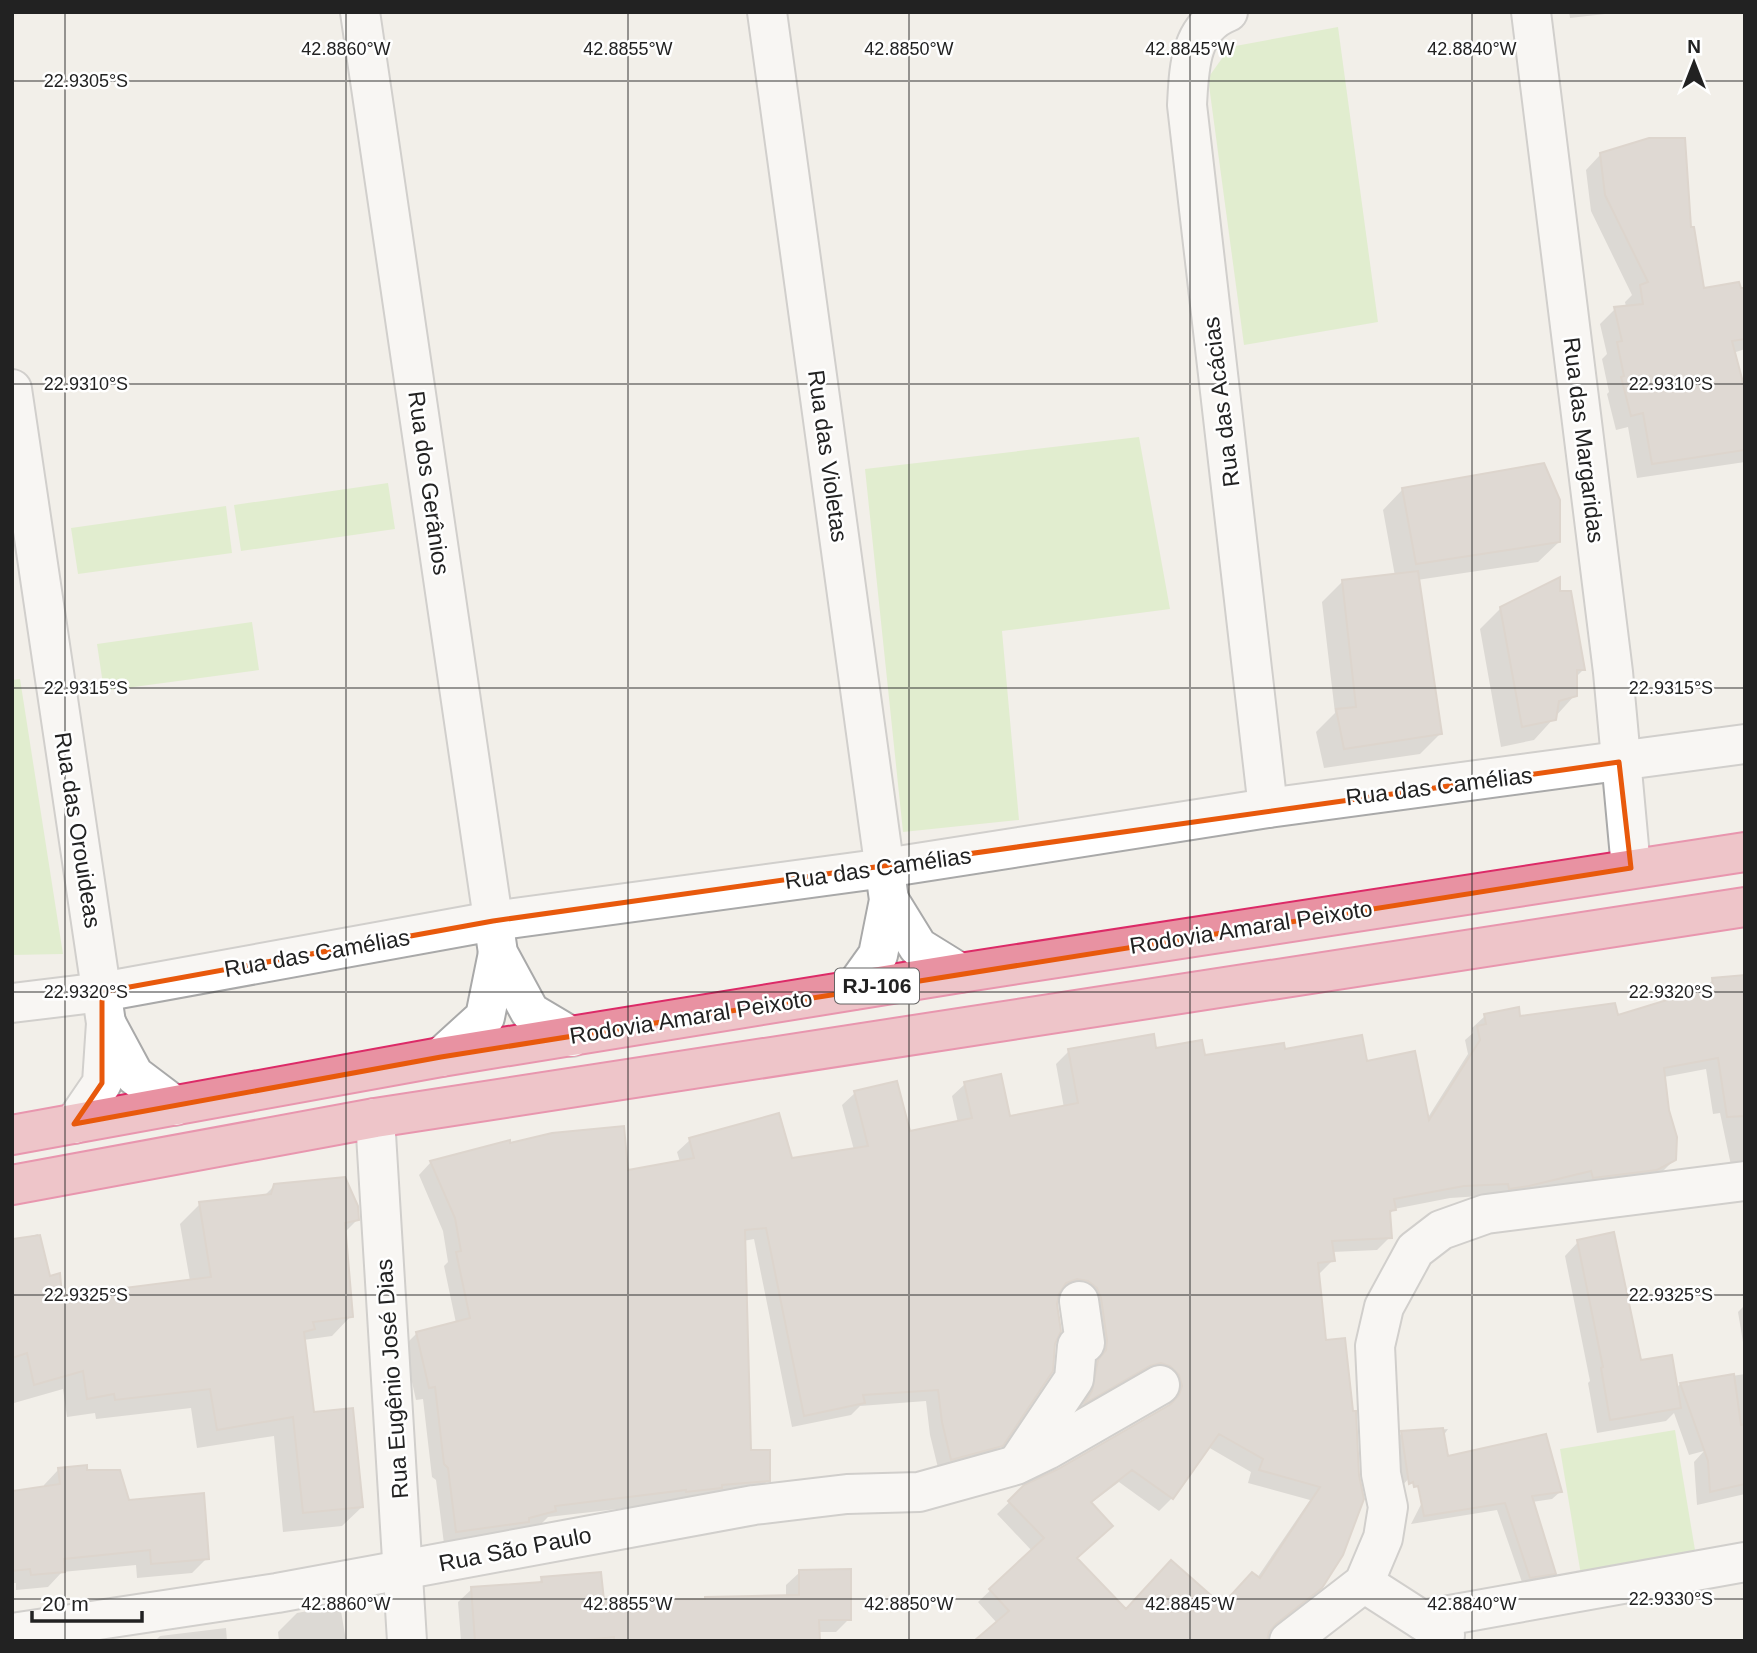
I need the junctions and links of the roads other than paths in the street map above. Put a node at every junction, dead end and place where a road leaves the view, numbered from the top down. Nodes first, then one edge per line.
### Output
1 (360, 12) edge
2 (767, 12) edge
3 (1228, 12) edge
4 (1531, 12) edge
5 (12, 389) edge
6 (1745, 744) edge
7 (1619, 762) junction
8 (1268, 808) junction
9 (1745, 852) edge
10 (1631, 868) junction
11 (887, 884) junction
12 (1745, 907) edge
13 (496, 937) junction
14 (960, 973) junction
15 (853, 990) junction
16 (12, 1003) edge
17 (104, 1007) junction
18 (572, 1037) junction
19 (441, 1057) junction
20 (175, 1106) junction
21 (375, 1118) junction
22 (74, 1124) junction
23 (12, 1135) edge
24 (1745, 1181) edge
25 (12, 1185) edge
26 (1079, 1301) dead end
27 (1160, 1385) dead end
28 (1016, 1465) junction
29 (1745, 1562) edge
30 (404, 1570) junction
31 (1364, 1583) junction
32 (1422, 1620) junction
33 (135, 1628) edge
34 (12, 1633) edge
35 (407, 1641) edge
36 (1289, 1641) edge
37 (1454, 1641) edge

1 - 13 street, Rua dos Gerânios
2 - 11 street, Rua das Violetas
3 - 8 street, Rua das Acácias
4 - 7 street, Rua das Margaridas
5 - 17 street, Rua das Orouideas
6 - 7 street, Rua das Camélias
7 - 8 street, Rua das Camélias
7 - 10 street, Rua das Margaridas
8 - 11 street, Rua das Camélias
9 - 10 highway, Rodovia Amaral Peixoto / RJ-106
10 - 14 highway, Rodovia Amaral Peixoto / RJ-106
11 - 13 street, Rua das Camélias
11 - 14 street, Rua das Violetas
11 - 15 street, Rua das Violetas
12 - 21 highway, RJ-106
13 - 17 street, Rua das Camélias
13 - 18 street, Rua dos Gerânios
13 - 19 street, Rua dos Gerânios
14 - 15 highway, Rodovia Amaral Peixoto / RJ-106
15 - 18 highway, Rodovia Amaral Peixoto / RJ-106
16 - 17 street, Rua das Camélias
17 - 20 street, Rua das Orouideas
17 - 22 street, Rua das Orouideas
18 - 19 highway, Rodovia Amaral Peixoto / RJ-106
19 - 20 highway, Rodovia Amaral Peixoto / RJ-106
20 - 22 highway, Rodovia Amaral Peixoto / RJ-106
21 - 25 highway, RJ-106
21 - 30 street, Rua Eugênio José Dias
22 - 23 highway, Rodovia Amaral Peixoto / RJ-106
24 - 31 street
26 - 28 street
27 - 28 street, Rua São Paulo
28 - 30 street, Rua São Paulo
29 - 32 street
30 - 33 street, Rua São Paulo
30 - 35 street, Rua Eugênio José Dias
31 - 32 street
31 - 36 street
32 - 37 street
33 - 34 street, Rua São Paulo

